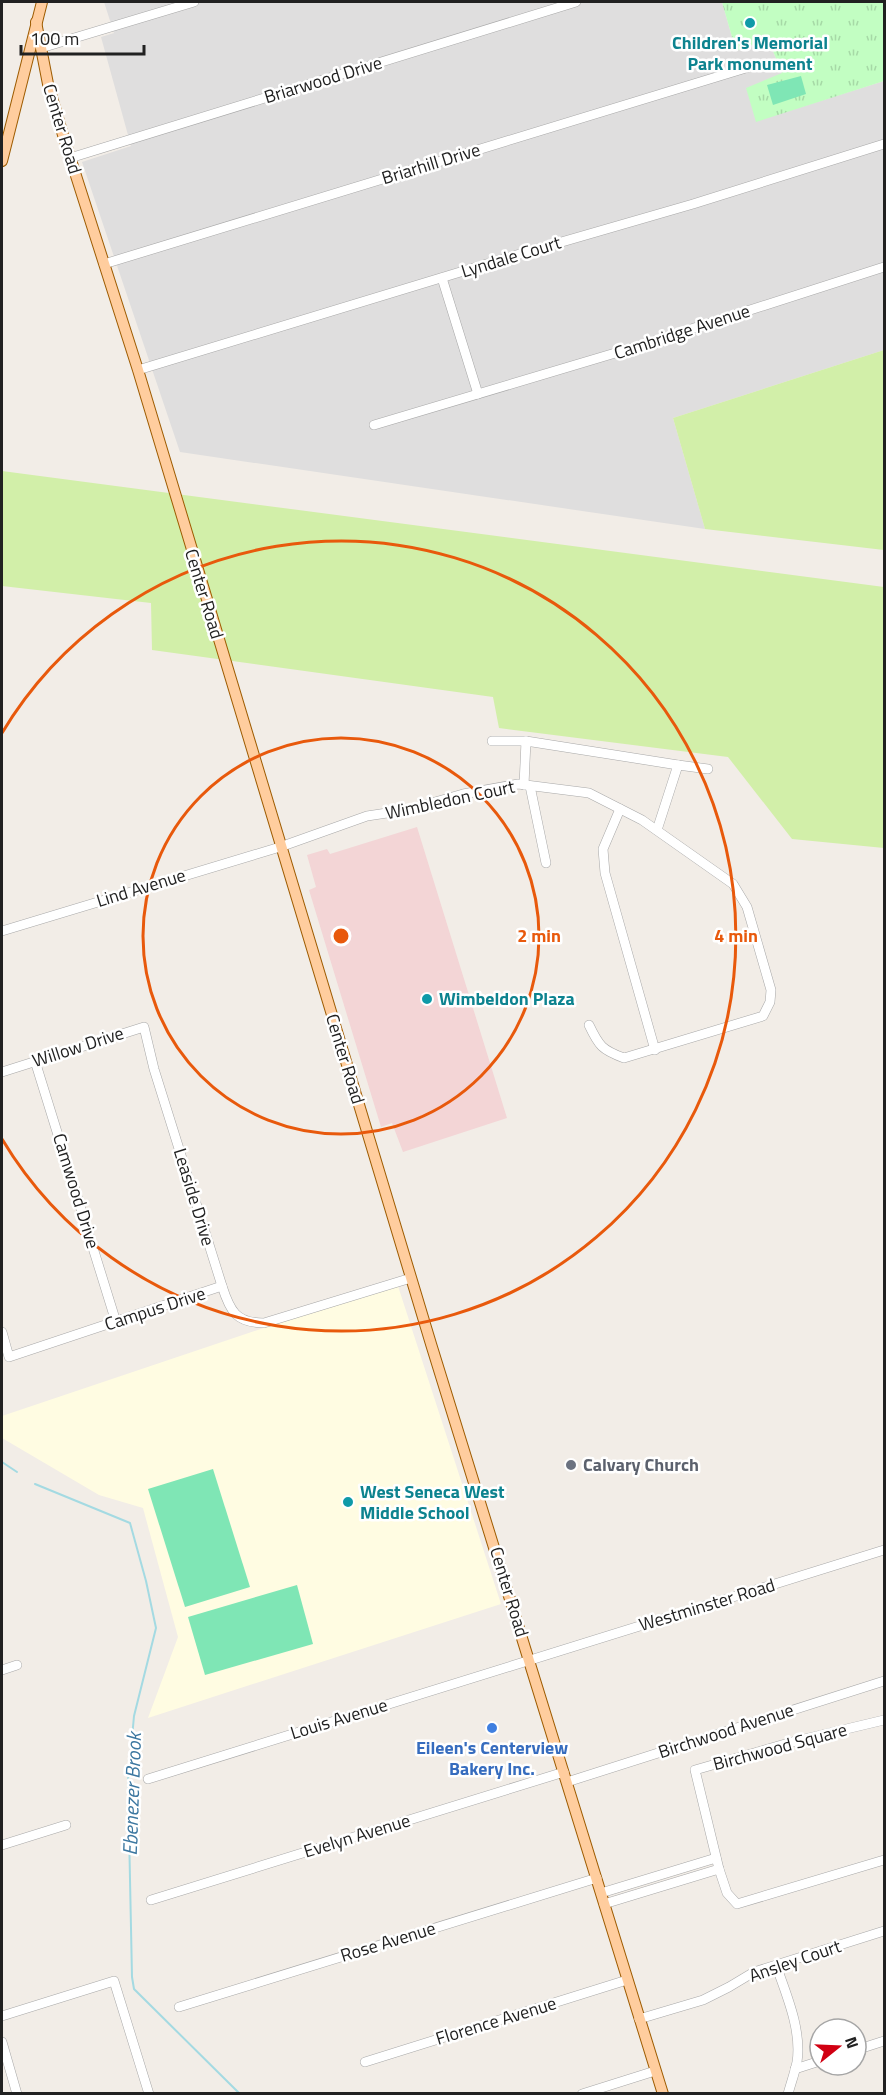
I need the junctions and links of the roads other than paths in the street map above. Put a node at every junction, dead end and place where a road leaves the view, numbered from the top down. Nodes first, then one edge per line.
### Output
1 (42, 2) edge
2 (194, 2) edge
3 (576, 2) edge
4 (36, 22) junction
5 (41, 48) junction
6 (759, 64) dead end
7 (885, 144) edge
8 (70, 158) junction
9 (2, 161) edge
10 (104, 264) junction
11 (885, 267) edge
12 (442, 278) junction
13 (138, 370) junction
14 (478, 394) junction
15 (374, 425) dead end
16 (492, 741) dead end
17 (526, 741) junction
18 (678, 765) junction
19 (708, 769) dead end
20 (527, 785) junction
21 (620, 809) junction
22 (657, 830) junction
23 (280, 847) junction
24 (546, 863) dead end
25 (2, 931) edge
26 (589, 1025) dead end
27 (654, 1050) junction
28 (35, 1061) junction
29 (2, 1072) edge
30 (166, 1108) joint
31 (411, 1278) junction
32 (222, 1286) junction
33 (116, 1322) junction
34 (2, 1332) edge
35 (885, 1550) edge
36 (530, 1661) junction
37 (17, 1665) dead end
38 (2, 1670) edge
39 (885, 1681) edge
40 (885, 1720) edge
41 (565, 1777) junction
42 (148, 1779) dead end
43 (66, 1825) dead end
44 (2, 1845) edge
45 (716, 1858) junction
46 (885, 1860) edge
47 (719, 1869) junction
48 (597, 1878) junction
49 (602, 1898) junction
50 (151, 1900) dead end
51 (885, 1931) edge
52 (776, 1965) junction
53 (627, 1980) junction
54 (179, 2007) dead end
55 (2, 2016) edge
56 (639, 2019) junction
57 (885, 2041) edge
58 (2, 2042) edge
59 (868, 2046) edge
60 (365, 2062) dead end
61 (808, 2065) edge
62 (795, 2069) junction
63 (656, 2071) junction
64 (17, 2094) edge
65 (148, 2094) edge
66 (582, 2094) edge
67 (663, 2094) edge
68 (788, 2094) edge

1 - 4 main road
2 - 5 street
3 - 8 street, Briarwood Drive
4 - 5 main road, Center Road
4 - 9 main road
5 - 8 main road, Center Road
6 - 10 street, Briarhill Drive
7 - 12 street, Lyndale Court
8 - 10 main road, Center Road
10 - 13 main road, Center Road
11 - 14 street, Cambridge Avenue
12 - 13 street, Lyndale Court
12 - 14 street
13 - 23 main road, Center Road
14 - 15 street, Cambridge Avenue
16 - 17 street
17 - 18 street
17 - 20 street
18 - 19 street
18 - 22 street
20 - 21 street, Wimbledon Court
20 - 23 street, Wimbledon Court
20 - 24 street
21 - 22 street, Wimbledon Court
21 - 27 street
22 - 27 street, Wimbledon Court
23 - 25 street, Lind Avenue
23 - 31 main road, Center Road
26 - 27 street, Wimbledon Court
28 - 29 street, Willow Drive
28 - 30 street, Willow Drive
28 - 33 street, Camwood Drive
30 - 32 street, Leaside Drive
31 - 32 street, Campus Drive
31 - 36 main road, Center Road
32 - 33 street, Campus Drive
33 - 34 street, Campus Drive
35 - 36 street, Westminster Road
36 - 41 main road, Center Road
36 - 42 street, Louis Avenue
37 - 38 street
39 - 41 street, Birchwood Avenue
40 - 45 street, Birchwood Square
41 - 48 main road, Center Road
41 - 50 street, Evelyn Avenue
43 - 44 street
45 - 47 street, Birchwood Square
45 - 49 street
46 - 47 street, Birchwood Square
47 - 49 street
48 - 49 main road, Center Road
48 - 54 street, Rose Avenue
49 - 53 main road, Center Road
51 - 52 street, Ansley Court
52 - 56 street, Ansley Court
52 - 62 street
53 - 56 main road, Center Road
53 - 60 street, Florence Avenue
55 - 65 street
56 - 63 main road, Center Road
57 - 59 street
58 - 64 street
61 - 62 street
62 - 68 street
63 - 66 street
63 - 67 main road, Center Road

